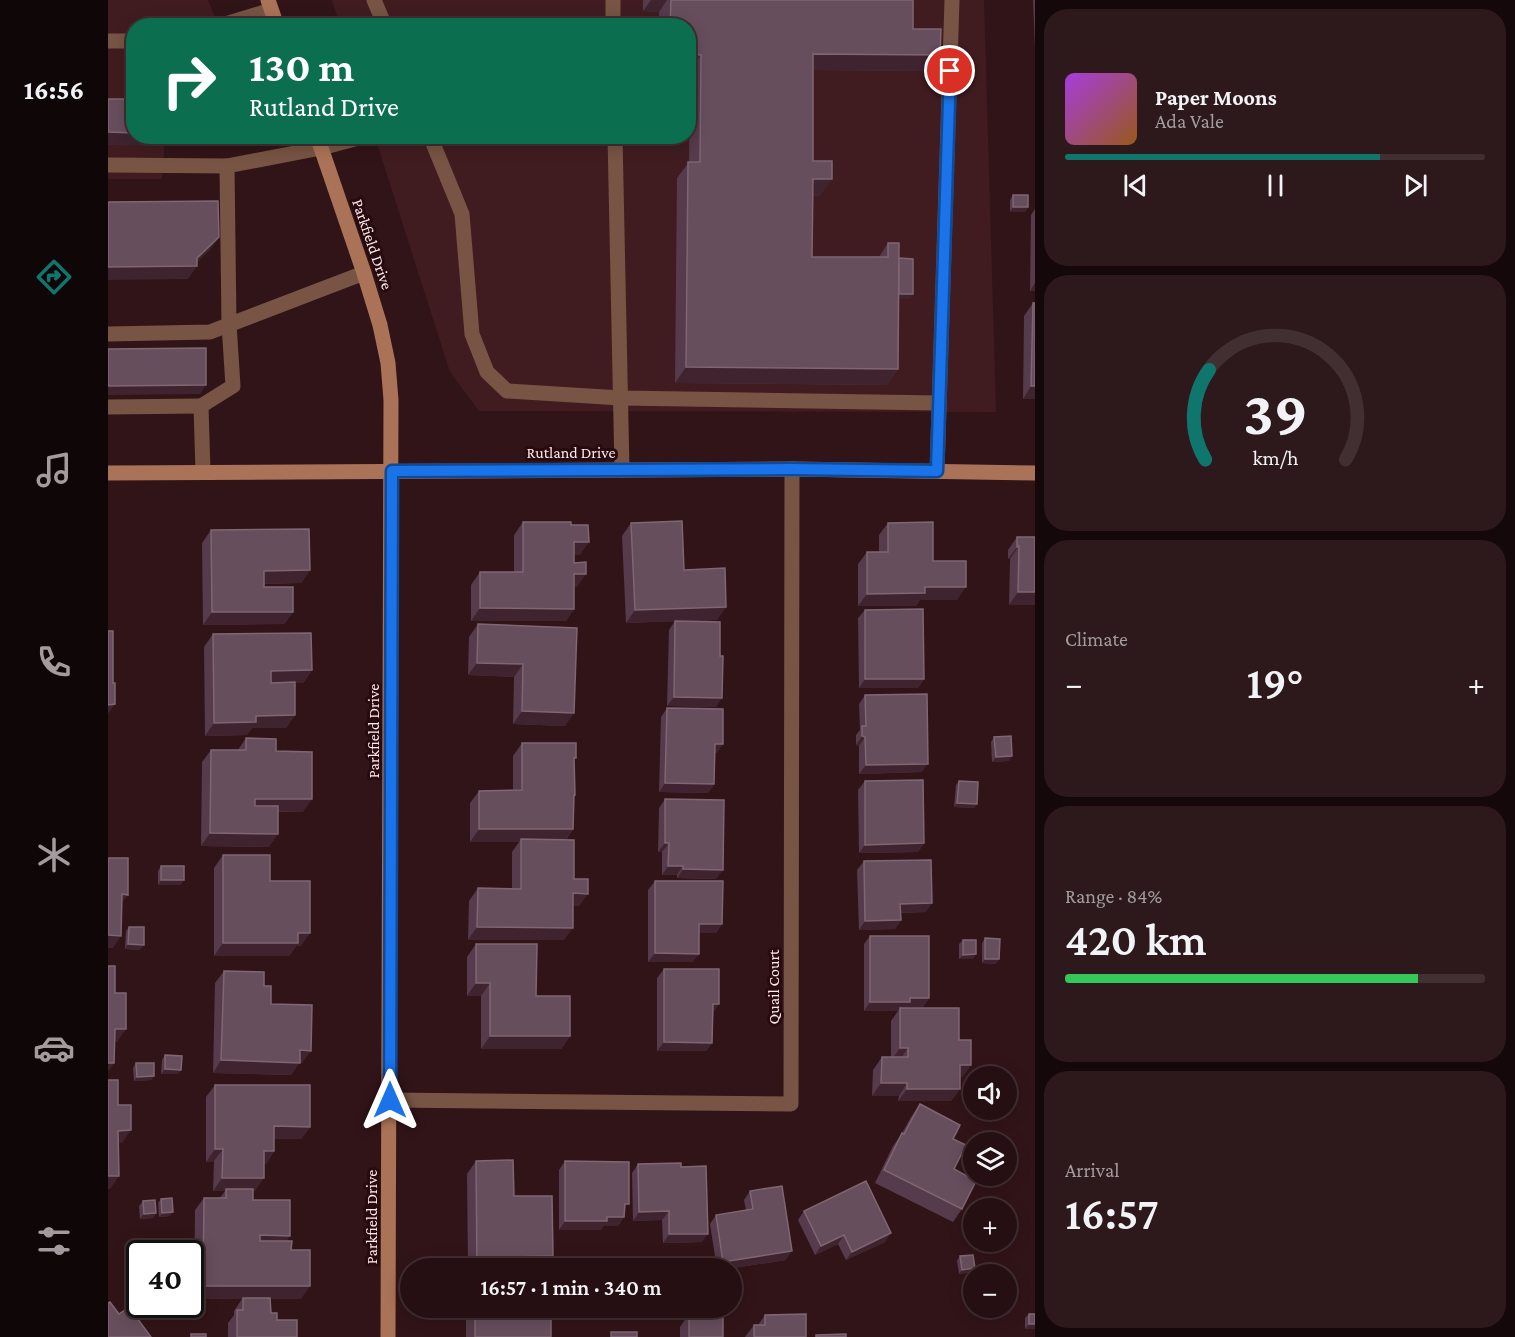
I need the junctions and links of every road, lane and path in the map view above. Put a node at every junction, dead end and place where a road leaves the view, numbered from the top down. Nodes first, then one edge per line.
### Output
1 (374, 0) edge
2 (612, 0) edge
3 (952, 0) edge
4 (269, 5) edge
5 (238, 18) edge
6 (382, 18) edge
7 (613, 18) edge
8 (108, 41) edge
9 (126, 41) edge
10 (311, 144) edge
11 (320, 144) edge
12 (433, 144) edge
13 (615, 144) edge
14 (108, 165) edge
15 (227, 166) junction
16 (364, 273) junction
17 (229, 324) junction
18 (168, 333) junction
19 (108, 334) edge
20 (168, 349) edge
21 (621, 398) junction
22 (939, 403) junction
23 (201, 406) junction
24 (108, 407) edge
25 (792, 469) junction
26 (622, 470) junction
27 (392, 471) junction
28 (937, 471) junction
29 (203, 472) junction
30 (108, 473) edge
31 (1035, 473) edge
32 (390, 1100) junction
33 (388, 1337) edge

1 - 6 street
2 - 7 street
3 - 22 street
4 - 5 street
8 - 9 street
10 - 15 street
11 - 16 street, Parkfield Drive
12 - 21 street
13 - 21 street
14 - 15 street
15 - 17 street
16 - 17 street
16 - 27 street, Parkfield Drive
17 - 18 street
17 - 23 street
18 - 19 street
18 - 20 street
21 - 22 street
21 - 26 street
22 - 28 street
23 - 24 street
23 - 29 street
25 - 26 street, Rutland Drive
25 - 28 street, Rutland Drive
25 - 32 street, Quail Court
26 - 27 street, Rutland Drive
27 - 29 street, Rutland Drive
27 - 32 street, Parkfield Drive
28 - 31 street, Rutland Drive
29 - 30 street, Rutland Drive
32 - 33 street, Parkfield Drive

